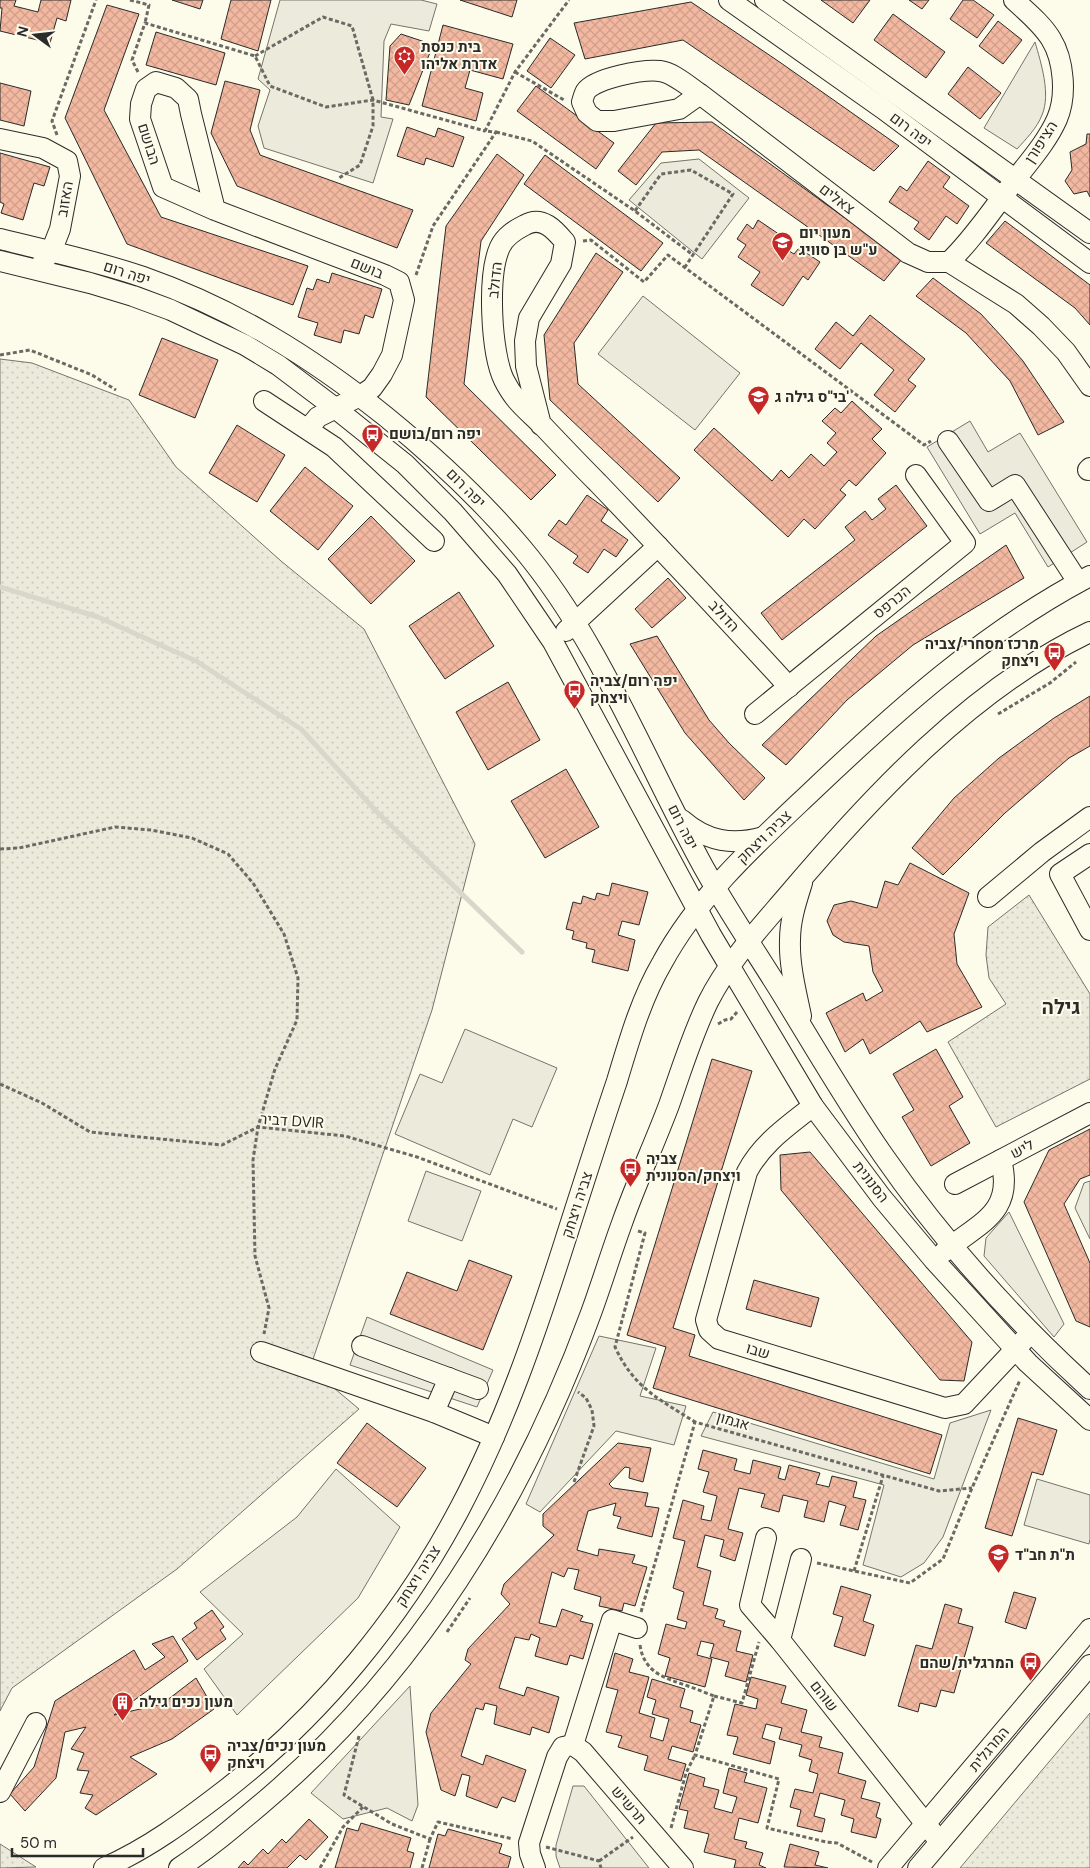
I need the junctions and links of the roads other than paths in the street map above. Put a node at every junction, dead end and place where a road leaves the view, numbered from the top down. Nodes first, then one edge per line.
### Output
1 (729, 0) edge
2 (765, 0) edge
3 (1014, 0) edge
4 (700, 94) junction
5 (0, 139) edge
6 (1016, 179) junction
7 (1001, 198) junction
8 (215, 210) junction
9 (1090, 233) edge
10 (0, 239) edge
11 (51, 252) junction
12 (0, 261) edge
13 (949, 262) junction
14 (1090, 263) edge
15 (35, 270) junction
16 (1090, 386) edge
17 (360, 396) junction
18 (264, 401) dead end
19 (335, 408) junction
20 (541, 425) junction
21 (308, 429) junction
22 (948, 441) road end
23 (916, 475) dead end
24 (434, 541) dead end
25 (658, 546) junction
26 (1084, 579) edge
27 (575, 624) junction
28 (1090, 632) edge
29 (553, 642) junction
30 (789, 687) junction
31 (755, 714) dead end
32 (678, 816) junction
33 (1089, 820) edge
34 (763, 837) junction
35 (1090, 854) edge
36 (804, 876) junction
37 (715, 887) junction
38 (988, 896) dead end
39 (697, 909) junction
40 (1090, 930) edge
41 (749, 941) junction
42 (729, 967) junction
43 (804, 1031) junction
44 (813, 1106) junction
45 (1090, 1113) edge
46 (1000, 1160) junction
47 (955, 1184) dead end
48 (952, 1245) junction
49 (934, 1260) junction
50 (1031, 1332) junction
51 (362, 1346) dead end
52 (261, 1352) road end
53 (1022, 1357) junction
54 (449, 1378) junction
55 (478, 1389) dead end
56 (1090, 1389) edge
57 (434, 1412) junction
58 (1090, 1420) edge
59 (494, 1437) junction
60 (766, 1538) dead end
61 (801, 1559) road end
62 (637, 1628) road end
63 (1090, 1629) edge
64 (780, 1640) junction
65 (1090, 1665) edge
66 (36, 1723) dead end
67 (573, 1746) junction
68 (0, 1792) edge
69 (925, 1824) junction
70 (940, 1842) junction
71 (881, 1866) edge
72 (104, 1868) edge
73 (179, 1868) edge
74 (535, 1868) edge
75 (683, 1868) edge
76 (918, 1868) edge

1 - 7 street, יפה רום
2 - 6 street, יפה רום
3 - 6 street, הציפורן
4 - 4 street, צאלים
4 - 13 street, צאלים
5 - 11 street, האזוב
6 - 7 street
6 - 9 street, יפה רום
7 - 13 street
7 - 14 street, יפה רום
8 - 8 street, הבושם
8 - 17 street, בושם
10 - 11 street, יפה רום
11 - 15 street, האזוב
11 - 17 street, יפה רום
12 - 15 street, יפה רום
13 - 16 street, צאלים
15 - 19 street, יפה רום
17 - 19 street
17 - 27 street, יפה רום
18 - 21 street
19 - 21 street
19 - 29 street, יפה רום
20 - 20 street, הדולב
20 - 25 street, הדולב
21 - 24 street
22 - 26 street
23 - 30 street, הכרפס
25 - 27 street
25 - 30 street, הדולב
26 - 34 street, צביה ויצחק
27 - 29 street
27 - 32 street, יפה רום
28 - 36 street
29 - 39 street, יפה רום
30 - 31 street, הכרפס
32 - 34 street
32 - 37 street, יפה רום
33 - 38 street
34 - 37 street, צביה ויצחק
35 - 40 street
36 - 41 street
36 - 43 street
37 - 39 street, צביה ויצחק
37 - 41 street, יפה רום
39 - 42 street, הסנונית
39 - 59 street, צביה ויצחק
41 - 42 street
41 - 43 street, הסנונית
42 - 44 street, הסנונית
42 - 73 street
43 - 48 street, הסנונית
44 - 49 street, הסנונית
44 - 53 street, שבו
45 - 46 street, ליש
46 - 47 street, ליש
46 - 48 street
48 - 49 street
48 - 50 street, הסנונית
49 - 53 street, הסנונית
50 - 53 street, שבו
50 - 56 street, הסנונית
51 - 54 street
52 - 57 street
53 - 58 street, הסנונית
54 - 55 street
54 - 57 street
57 - 59 street
59 - 72 street, צביה ויצחק
60 - 64 street, שוהם
61 - 64 street
62 - 67 street
63 - 69 street, המרגלית
64 - 69 street, שוהם
65 - 70 street, המרגלית
66 - 68 street
67 - 74 street
67 - 75 street, תרשיש
69 - 70 street, שוהם
69 - 71 street, המרגלית
70 - 76 street, המרגלית

